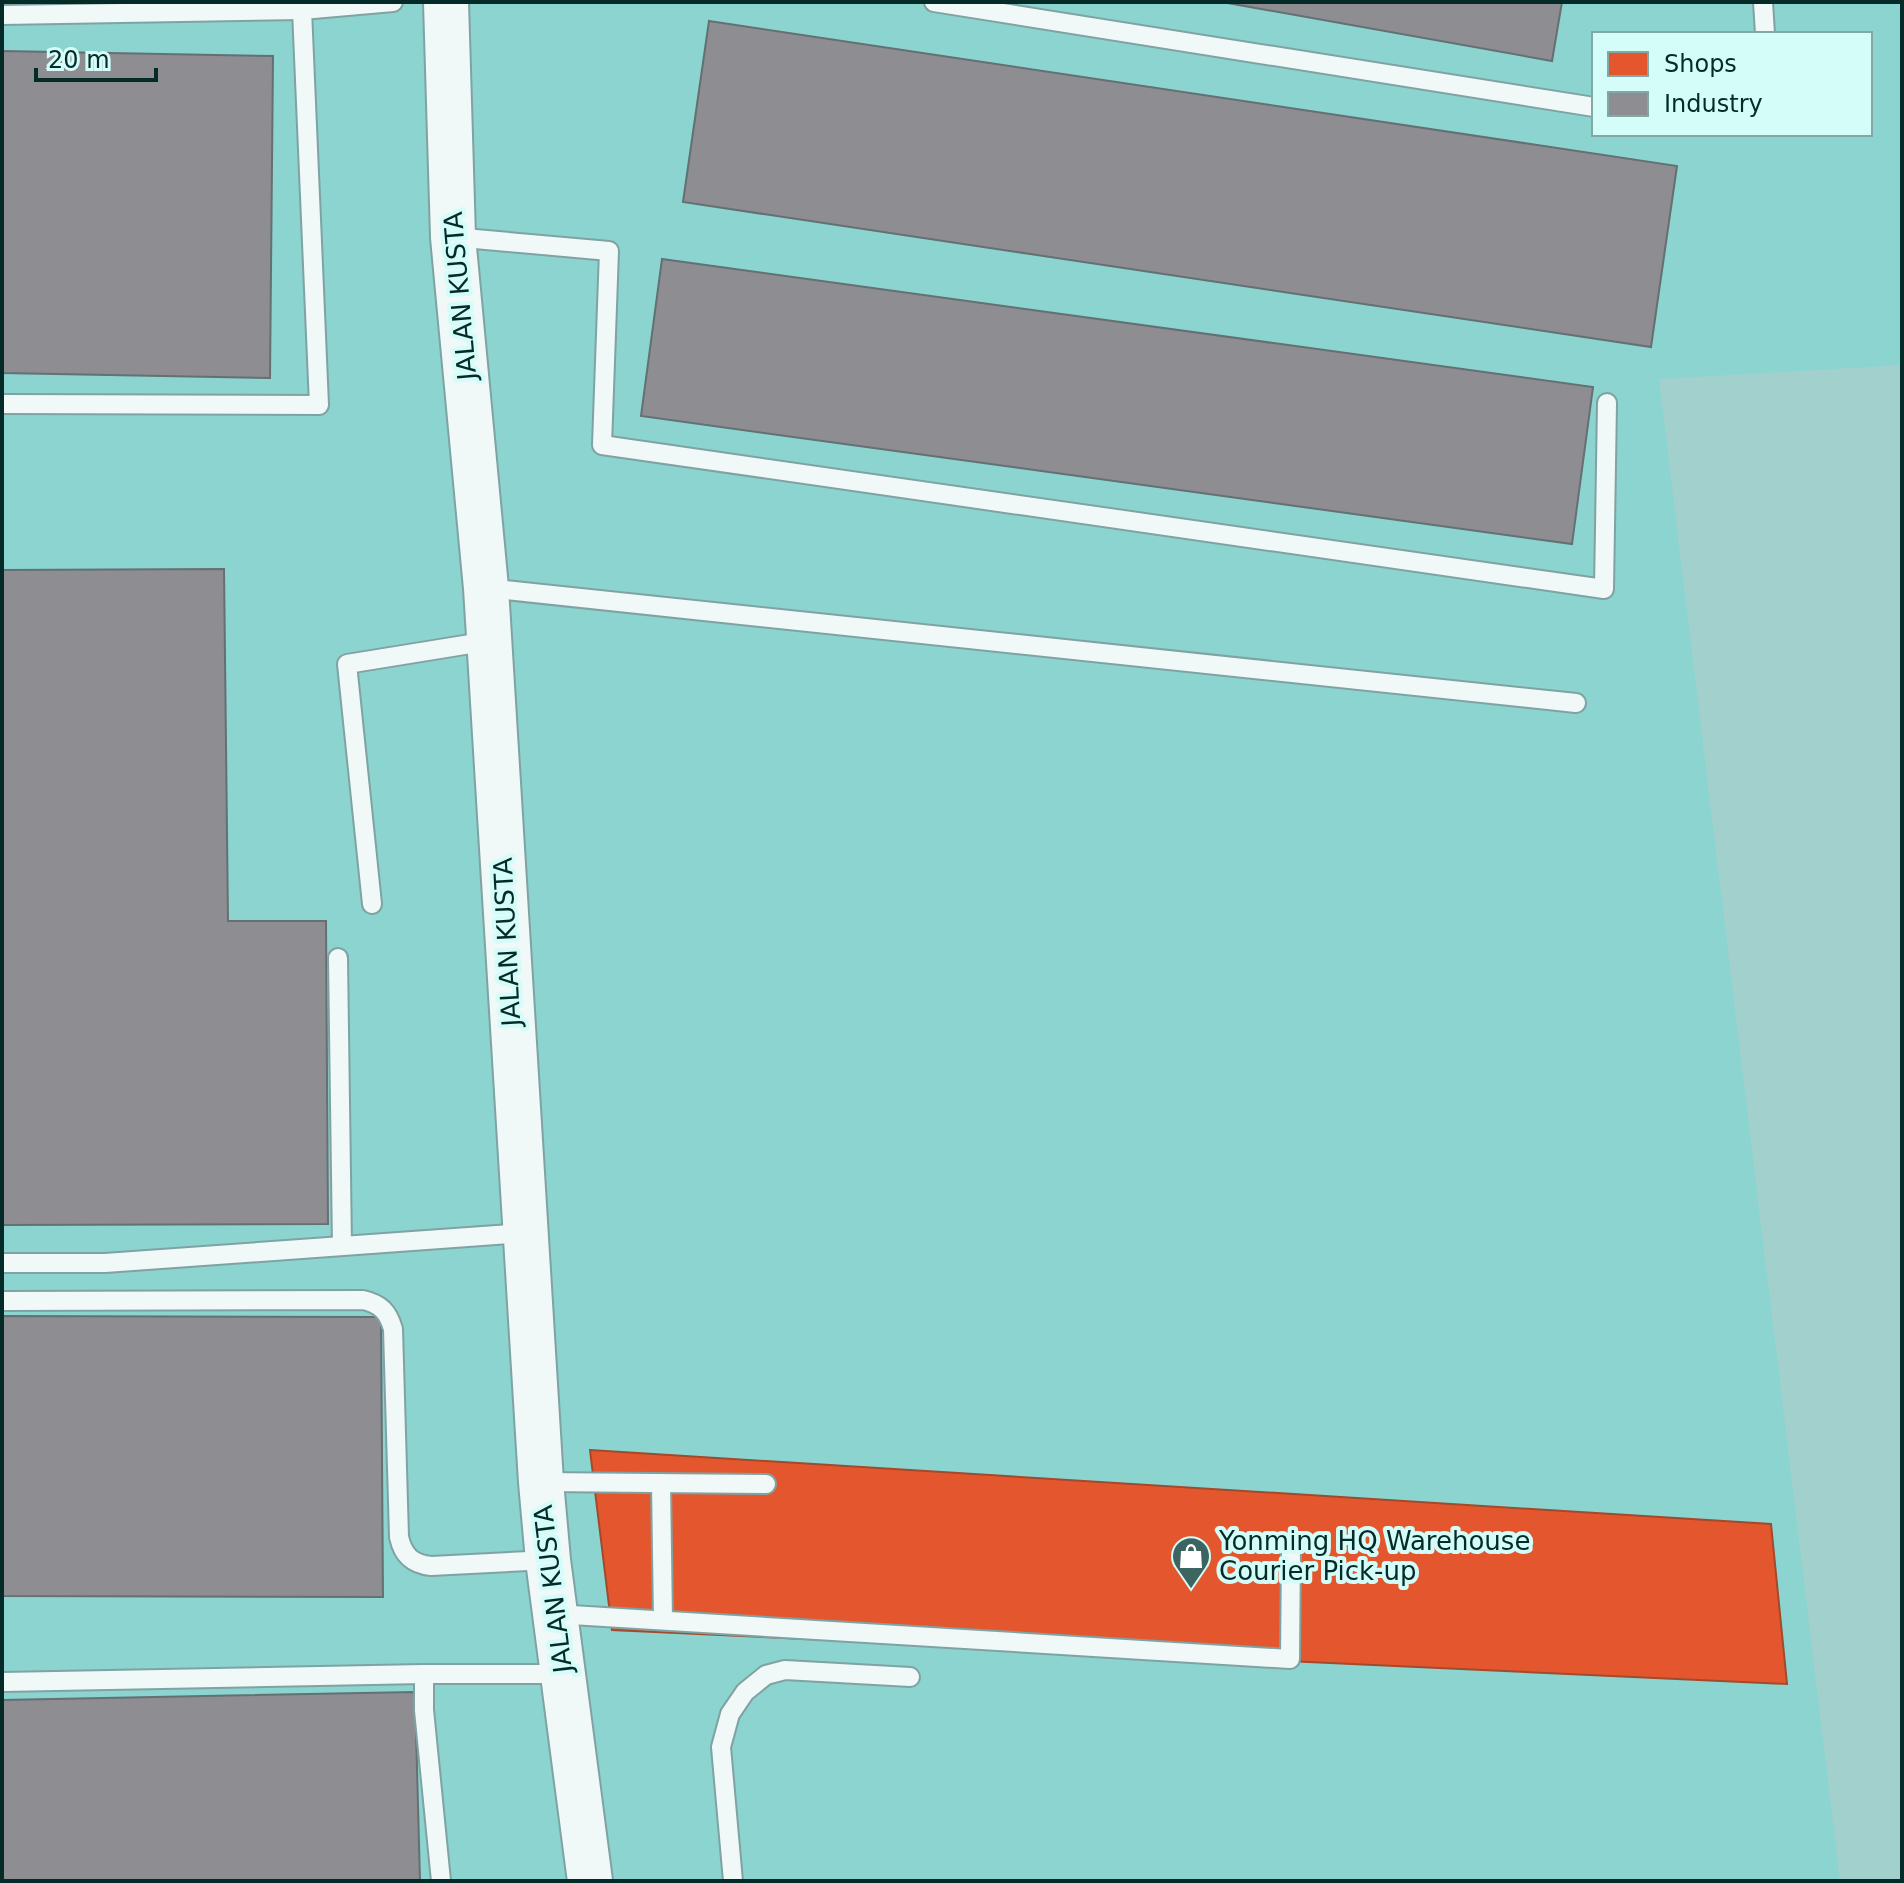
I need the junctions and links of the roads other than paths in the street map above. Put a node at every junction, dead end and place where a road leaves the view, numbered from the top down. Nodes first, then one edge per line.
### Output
1 (393, 2) edge
2 (446, 2) edge
3 (934, 2) edge
4 (1763, 2) edge
5 (302, 10) junction
6 (2, 15) edge
7 (1765, 32) edge
8 (1592, 107) edge
9 (453, 237) junction
10 (1607, 403) dead end
11 (2, 404) edge
12 (486, 588) junction
13 (489, 641) junction
14 (1576, 703) dead end
15 (372, 904) dead end
16 (338, 958) dead end
17 (525, 1233) junction
18 (342, 1246) junction
19 (2, 1263) edge
20 (2, 1301) edge
21 (541, 1482) junction
22 (661, 1483) junction
23 (766, 1484) dead end
24 (1291, 1550) dead end
25 (548, 1560) junction
26 (555, 1614) junction
27 (663, 1620) junction
28 (424, 1674) junction
29 (563, 1674) junction
30 (910, 1677) dead end
31 (2, 1682) edge
32 (441, 1881) edge
33 (590, 1881) edge
34 (733, 1881) edge

1 - 5 lane
2 - 9 street, JALAN KUSTA
3 - 8 lane
4 - 7 lane
5 - 6 lane
5 - 11 lane
9 - 10 lane
9 - 12 street, JALAN KUSTA
12 - 13 street, JALAN KUSTA
12 - 14 lane
13 - 15 lane
13 - 17 street, JALAN KUSTA
16 - 18 lane
17 - 18 lane
17 - 21 street, JALAN KUSTA
18 - 19 lane
20 - 25 lane
21 - 22 lane
21 - 25 street, JALAN KUSTA
22 - 23 lane
22 - 27 lane
24 - 27 lane
25 - 26 street, JALAN KUSTA
26 - 27 lane
26 - 29 street, JALAN KUSTA
28 - 29 lane
28 - 31 lane
28 - 32 lane
29 - 33 street, JALAN KUSTA
30 - 34 lane

